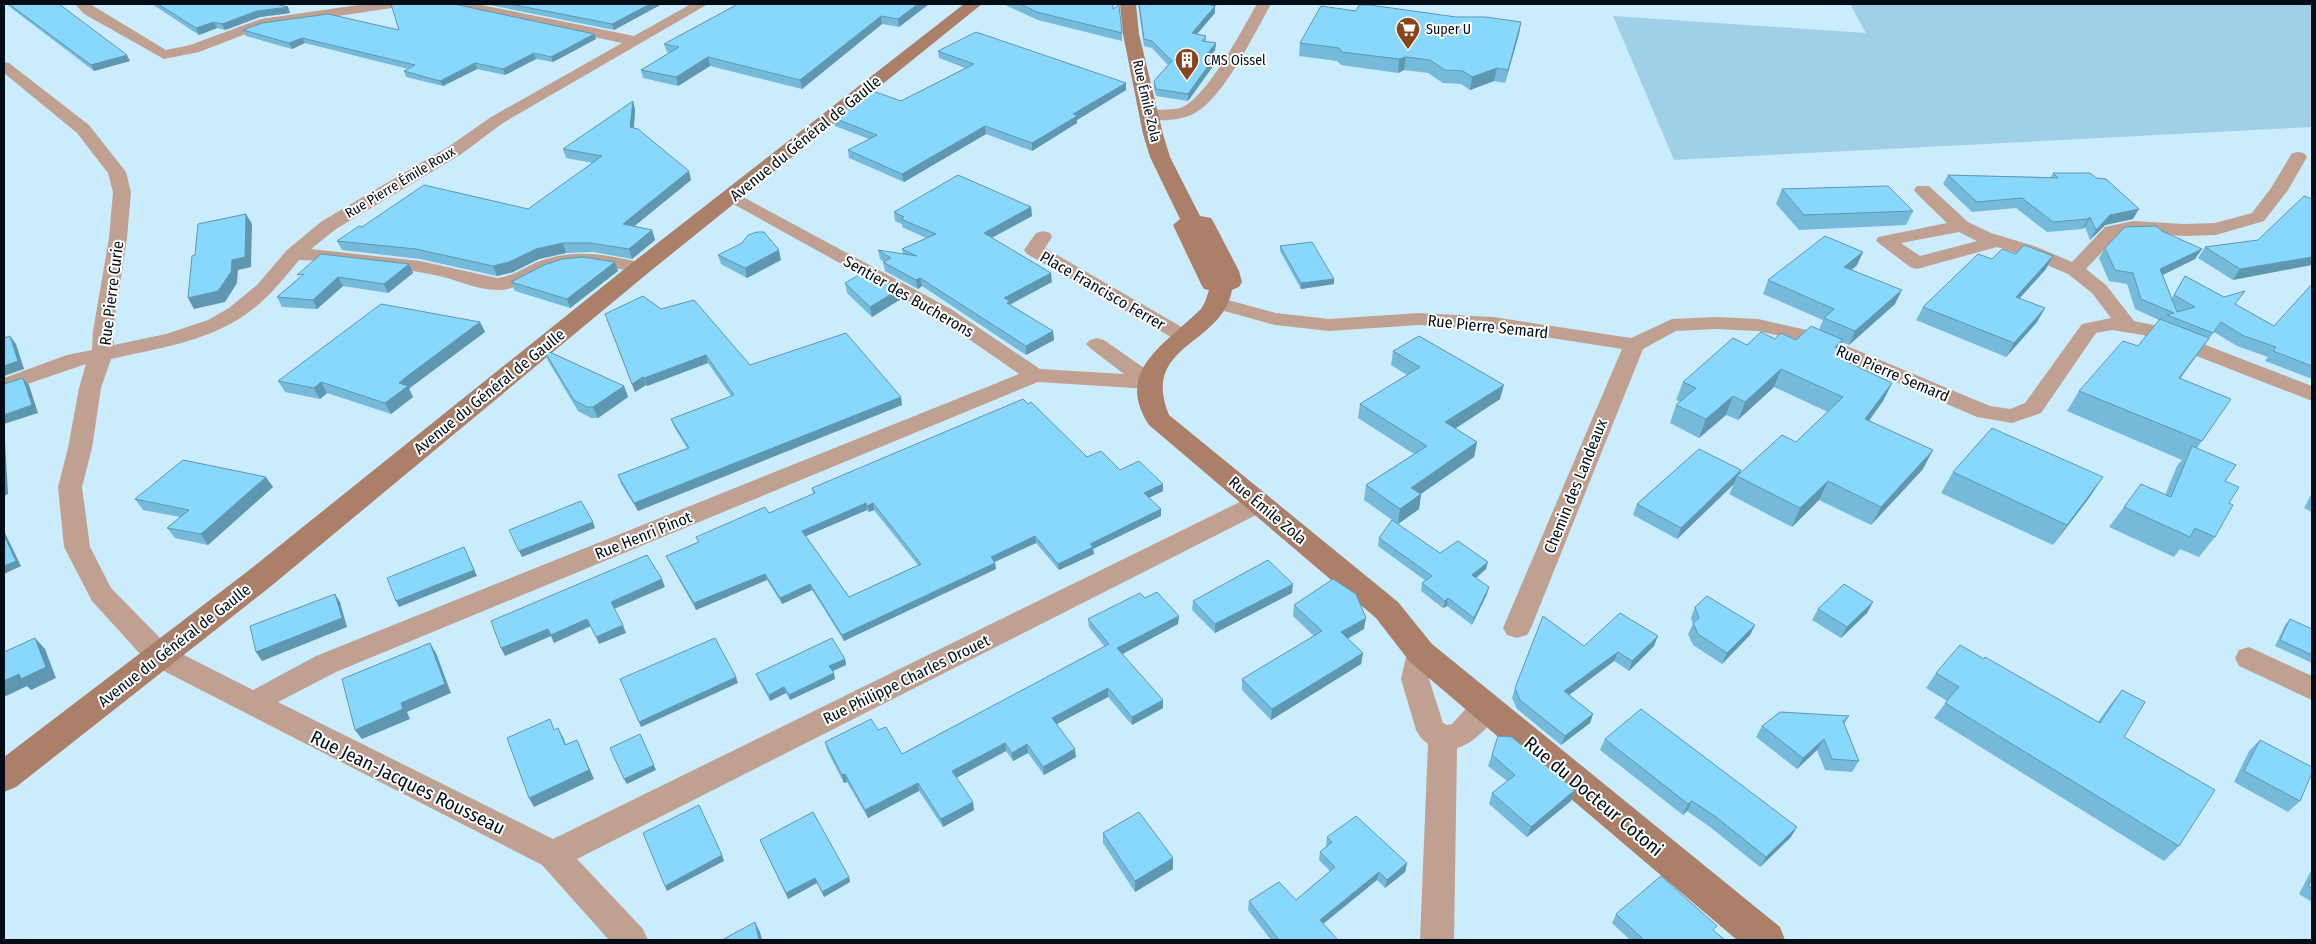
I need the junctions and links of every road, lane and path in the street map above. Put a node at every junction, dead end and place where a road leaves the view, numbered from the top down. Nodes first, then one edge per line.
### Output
1 (82, 4) edge
2 (392, 4) edge
3 (458, 4) edge
4 (701, 4) edge
5 (974, 4) edge
6 (1128, 4) edge
7 (1264, 4) edge
8 (636, 41) junction
9 (4, 66) edge
10 (1148, 115) junction
11 (2298, 157) dead end
12 (1923, 190) dead end
13 (732, 196) junction
14 (1961, 226) junction
15 (1043, 237) dead end
16 (1997, 241) junction
17 (294, 254) junction
18 (640, 268) junction
19 (2075, 270) junction
20 (1219, 294) junction
21 (2127, 326) junction
22 (1185, 338) junction
23 (1097, 344) dead end
24 (1634, 345) junction
25 (103, 353) junction
26 (1035, 375) junction
27 (1149, 382) junction
28 (4, 385) edge
29 (2312, 394) edge
30 (1259, 503) junction
31 (1517, 628) dead end
32 (1421, 653) junction
33 (161, 655) junction
34 (2249, 658) dead end
35 (2312, 689) edge
36 (254, 704) junction
37 (1486, 708) junction
38 (1443, 738) junction
39 (4, 778) edge
40 (554, 855) junction
41 (631, 940) edge
42 (1437, 940) edge
43 (1766, 940) edge

1 - 2 street
3 - 8 street
4 - 8 street, Rue Pierre Émile Roux
5 - 13 main road, Avenue du Général de Gaulle
6 - 10 main road, Rue Émile Zola
7 - 10 street
8 - 17 street, Rue Pierre Émile Roux
9 - 25 street, Rue Pierre Curie
10 - 20 main road, Rue Émile Zola
11 - 19 street
12 - 14 street
13 - 18 main road, Avenue du Général de Gaulle
13 - 26 street, Sentier des Bucherons
14 - 16 street
14 - 16 street
15 - 22 street, Place Francisco Ferrer
16 - 19 street
17 - 18 street
17 - 25 street, Rue Pierre Émile Roux
18 - 33 main road, Avenue du Général de Gaulle
19 - 21 street
20 - 22 main road
20 - 24 street, Rue Pierre Semard
21 - 24 street, Rue Pierre Semard
21 - 29 street, Rue Pierre Semard
22 - 27 main road
23 - 27 street
24 - 31 street, Chemin des Landeaux
25 - 28 street, Rue Pierre Émile Roux
25 - 33 street, Rue Pierre Curie
26 - 27 street
26 - 36 street, Rue Henri Pinot
27 - 30 main road, Rue Émile Zola
30 - 32 main road, Rue Émile Zola
30 - 40 street, Rue Philippe Charles Drouet
32 - 37 main road, Rue du Docteur Cotoni
32 - 38 street
33 - 36 street, Rue Jean-Jacques Rousseau
33 - 39 main road, Avenue du Général de Gaulle
34 - 35 street
36 - 40 street, Rue Jean-Jacques Rousseau
37 - 38 street
37 - 43 main road, Rue du Docteur Cotoni
38 - 42 street
40 - 41 street, Rue Jean-Jacques Rousseau

